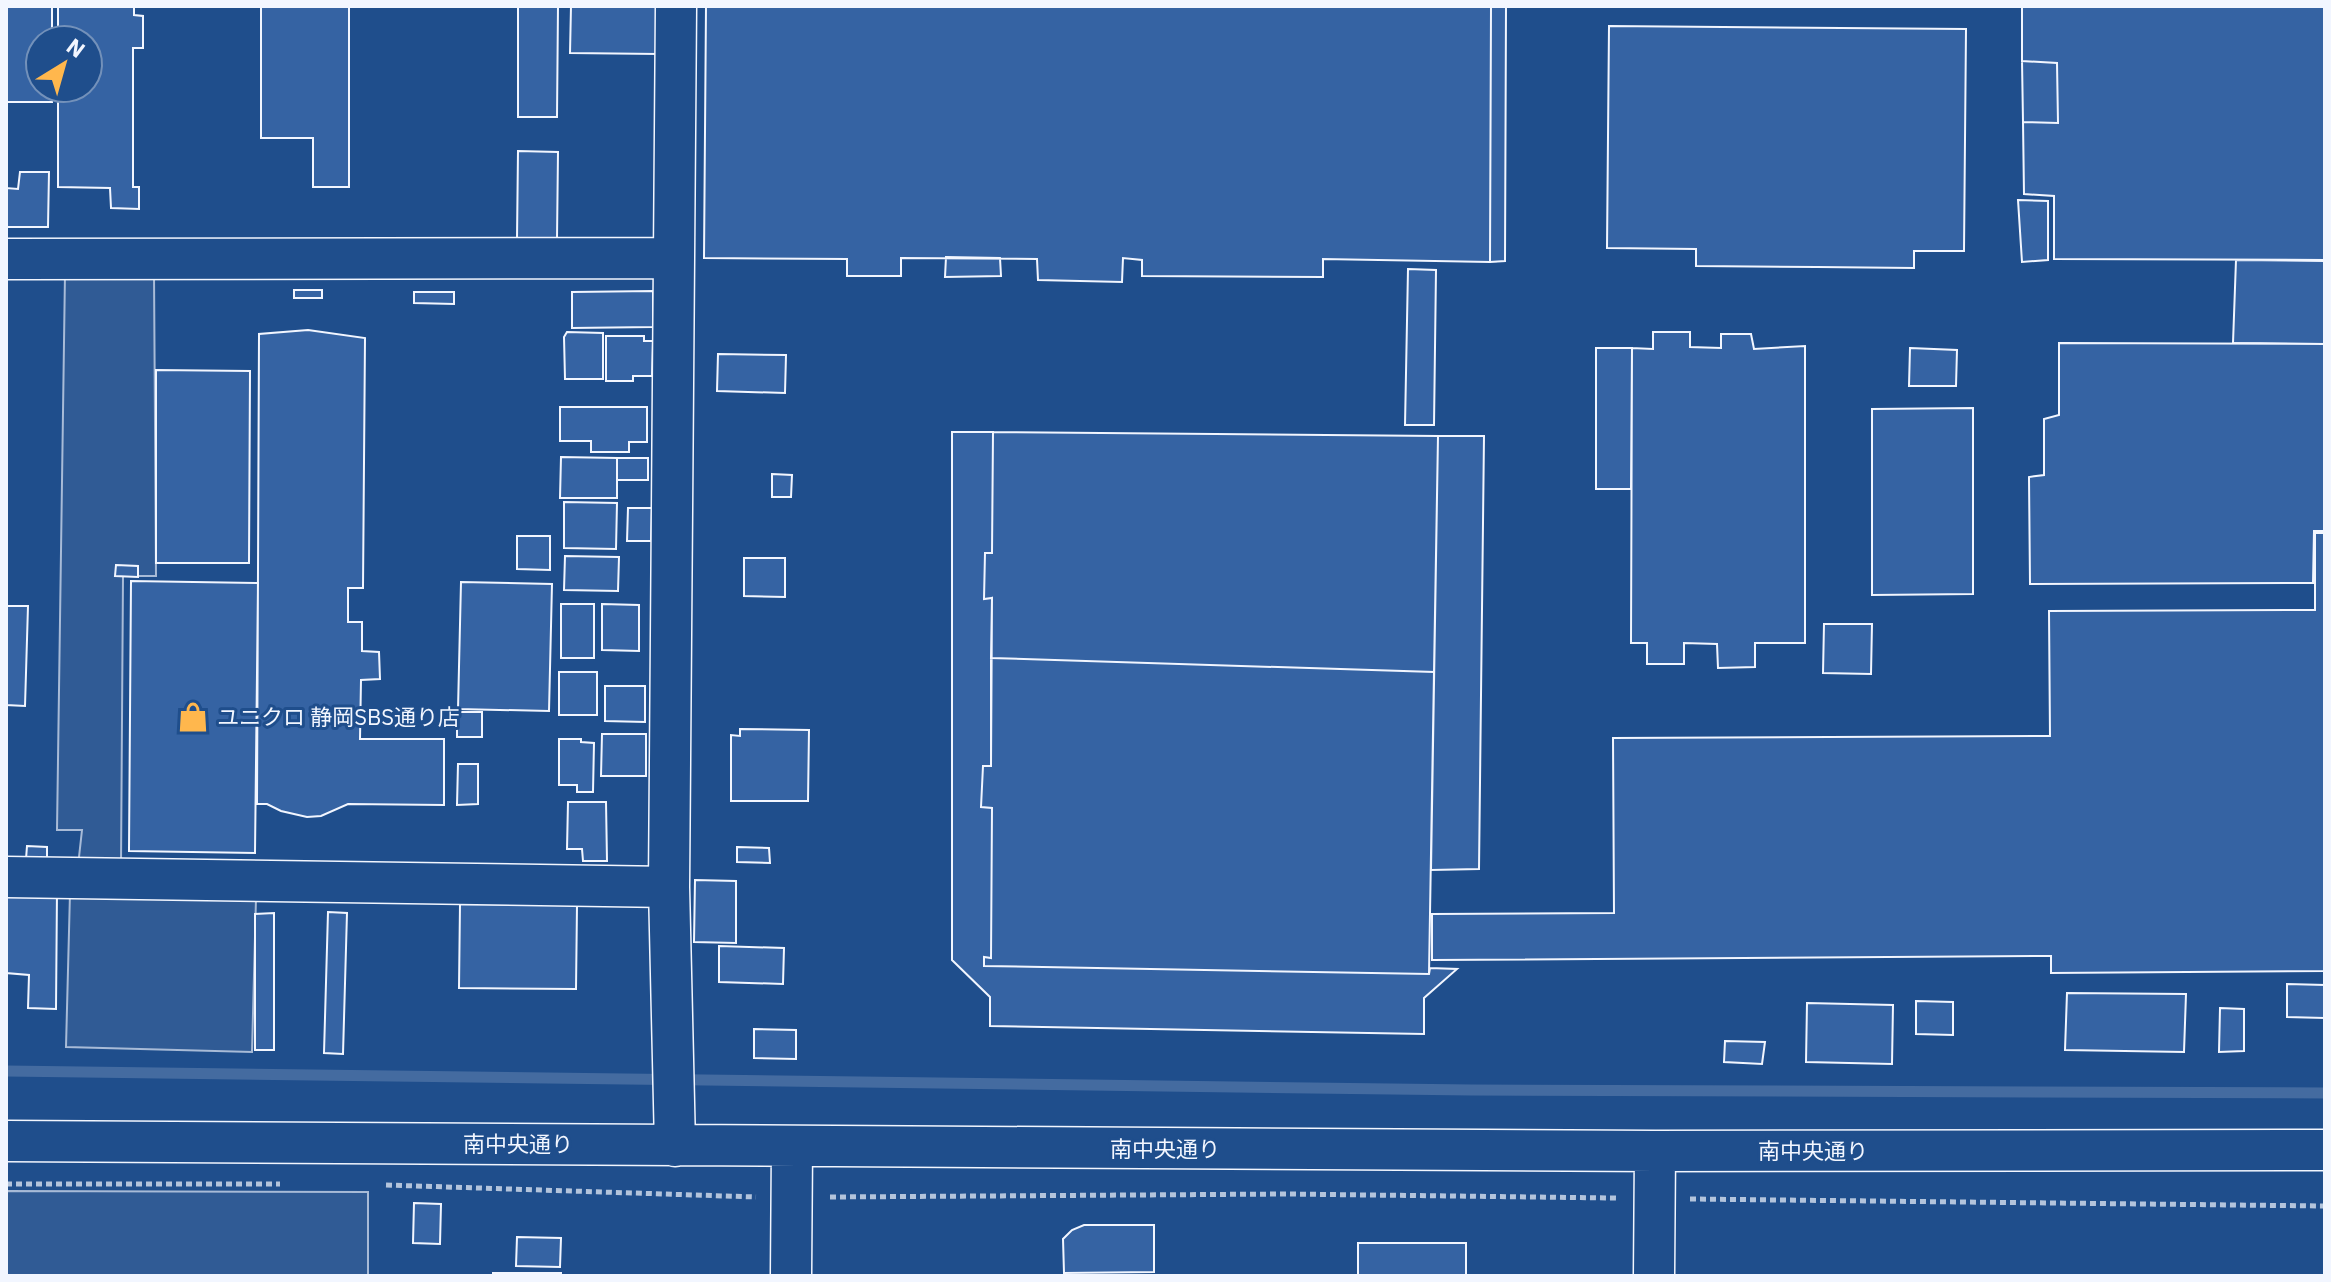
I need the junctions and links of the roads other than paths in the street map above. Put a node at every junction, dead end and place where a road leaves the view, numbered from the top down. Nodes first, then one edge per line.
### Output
1 (676, 6) edge
2 (674, 258) junction
3 (6, 259) edge
4 (6, 877) edge
5 (669, 887) junction
6 (6, 1141) edge
7 (675, 1146) junction
8 (792, 1147) junction
9 (2325, 1150) edge
10 (1655, 1151) junction
11 (791, 1276) edge
12 (1654, 1276) edge

1 - 2 street
2 - 3 street
2 - 5 street
4 - 5 street
5 - 7 street
6 - 7 street, 南中央通り
7 - 8 street, 南中央通り
8 - 10 street, 南中央通り
8 - 11 street
9 - 10 street, 南中央通り
10 - 12 street

